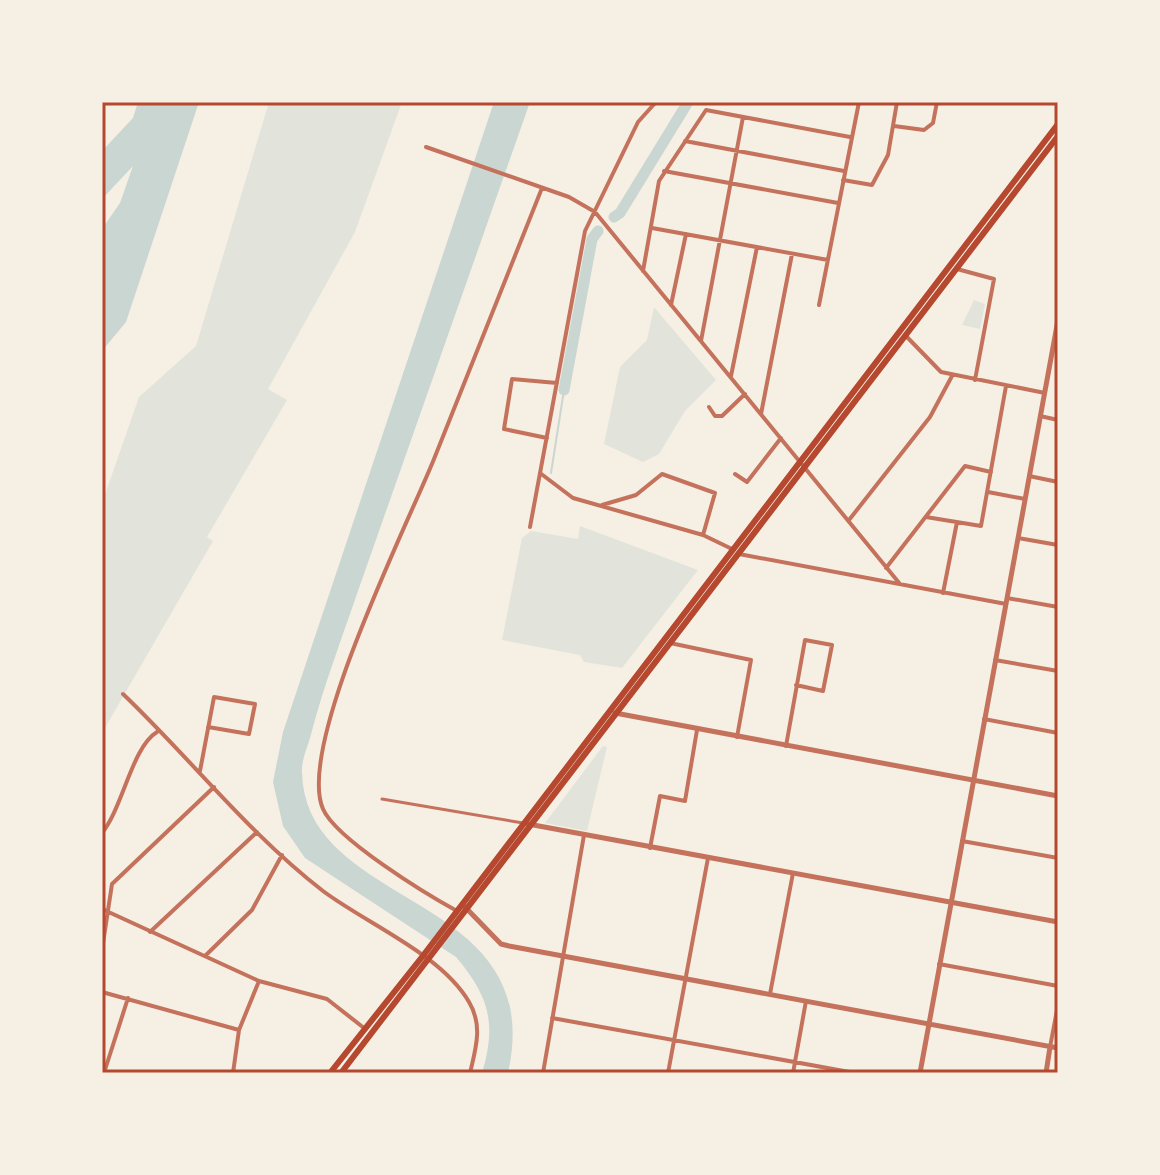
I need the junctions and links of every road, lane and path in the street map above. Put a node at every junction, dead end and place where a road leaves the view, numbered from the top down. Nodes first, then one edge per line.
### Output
1 (656, 102) edge
2 (859, 102) edge
3 (897, 102) edge
4 (937, 102) edge
5 (743, 117) junction
6 (894, 126) junction
7 (1057, 131) edge
8 (850, 137) junction
9 (685, 141) junction
10 (426, 147) dead end
11 (738, 152) junction
12 (664, 171) junction
13 (844, 171) junction
14 (843, 180) junction
15 (731, 184) junction
16 (540, 187) junction
17 (838, 203) junction
18 (595, 212) junction
19 (652, 228) junction
20 (686, 234) junction
21 (721, 240) junction
22 (757, 247) junction
23 (792, 254) junction
24 (828, 260) junction
25 (957, 269) junction
26 (643, 271) junction
27 (671, 305) junction
28 (819, 305) dead end
29 (1058, 320) edge
30 (906, 336) junction
31 (701, 341) junction
32 (731, 376) junction
33 (952, 376) junction
34 (975, 380) junction
35 (557, 383) junction
36 (1006, 386) junction
37 (1045, 393) junction
38 (745, 394) junction
39 (709, 407) dead end
40 (761, 414) junction
41 (1040, 416) junction
42 (1058, 420) edge
43 (547, 438) junction
44 (781, 438) junction
45 (802, 465) junction
46 (991, 472) junction
47 (540, 473) junction
48 (735, 474) dead end
49 (1029, 476) junction
50 (1058, 482) edge
51 (987, 492) junction
52 (1025, 499) junction
53 (602, 505) junction
54 (926, 517) junction
55 (849, 520) junction
56 (957, 522) junction
57 (530, 527) dead end
58 (703, 535) junction
59 (1018, 538) junction
60 (1058, 545) edge
61 (736, 552) junction
62 (886, 568) junction
63 (900, 584) junction
64 (943, 593) junction
65 (1006, 601) junction
66 (1058, 607) edge
67 (670, 643) junction
68 (995, 660) junction
69 (1058, 671) edge
70 (796, 685) junction
71 (123, 694) dead end
72 (613, 712) junction
73 (984, 719) junction
74 (208, 727) junction
75 (697, 730) junction
76 (157, 732) junction
77 (1058, 733) edge
78 (737, 737) junction
79 (786, 746) junction
80 (200, 773) junction
81 (973, 780) junction
82 (214, 787) junction
83 (1058, 796) edge
84 (382, 799) dead end
85 (523, 823) junction
86 (531, 824) junction
87 (257, 832) junction
88 (102, 833) edge
89 (584, 835) junction
90 (962, 841) junction
91 (650, 848) junction
92 (282, 855) junction
93 (708, 858) junction
94 (1058, 858) edge
95 (793, 873) junction
96 (950, 902) junction
97 (102, 909) edge
98 (463, 910) junction
99 (108, 913) junction
100 (1058, 922) edge
101 (150, 932) junction
102 (102, 950) edge
103 (205, 956) junction
104 (427, 956) junction
105 (563, 957) junction
106 (939, 964) junction
107 (685, 979) junction
108 (259, 981) junction
109 (1058, 986) edge
110 (102, 992) edge
111 (770, 994) junction
112 (128, 998) junction
113 (806, 1001) junction
114 (1058, 1005) edge
115 (552, 1018) junction
116 (929, 1024) junction
117 (365, 1029) junction
118 (239, 1030) junction
119 (674, 1040) junction
120 (1050, 1047) junction
121 (1058, 1048) edge
122 (795, 1062) junction
123 (104, 1073) edge
124 (233, 1073) edge
125 (330, 1073) edge
126 (341, 1073) edge
127 (470, 1073) edge
128 (543, 1073) edge
129 (668, 1073) edge
130 (793, 1073) edge
131 (855, 1073) edge
132 (920, 1073) edge
133 (1046, 1073) edge

1 - 18 street
2 - 8 street
3 - 6 street
4 - 6 street
5 - 8 street
5 - 9 street
5 - 11 street
6 - 14 street
7 - 25 highway
7 - 45 highway
8 - 13 street
9 - 11 street
9 - 12 street
10 - 16 street
11 - 13 street
11 - 15 street
12 - 15 street
12 - 19 street
13 - 14 street
14 - 17 street
15 - 17 street
15 - 21 street
16 - 18 street
16 - 98 street
17 - 24 street
18 - 26 street
18 - 35 street
19 - 20 street
19 - 26 street
20 - 21 street
20 - 27 street
21 - 22 street
21 - 31 street
22 - 23 street
22 - 32 street
23 - 24 street
23 - 40 street
24 - 28 street
25 - 30 highway
25 - 34 street
26 - 27 street
27 - 31 street
29 - 37 street
30 - 33 street
30 - 45 highway
31 - 32 street
32 - 38 street
33 - 34 street
33 - 55 street
34 - 36 street
35 - 43 street
35 - 43 street
36 - 37 street
36 - 46 street
37 - 41 street
38 - 39 street
38 - 40 street
40 - 44 street
41 - 42 street
41 - 49 street
43 - 47 street
44 - 45 street
44 - 48 street
45 - 55 street
45 - 61 highway
46 - 51 street
46 - 54 street
47 - 53 street
47 - 57 street
49 - 50 street
49 - 52 street
51 - 52 street
51 - 56 street
52 - 59 street
53 - 58 street
53 - 58 street
54 - 56 street
54 - 62 street
55 - 62 street
56 - 64 street
58 - 61 street
59 - 60 street
59 - 65 street
61 - 63 street
61 - 67 highway
61 - 72 highway
62 - 63 street
63 - 64 street
64 - 65 street
65 - 66 street
65 - 68 street
67 - 72 highway
67 - 78 street
68 - 69 street
68 - 73 street
70 - 70 street
70 - 79 street
71 - 76 street
72 - 75 street
72 - 85 highway
72 - 86 highway
73 - 77 street
73 - 81 street
74 - 74 street
74 - 80 street
75 - 78 street
75 - 91 street
76 - 80 street
76 - 88 street
78 - 79 street
79 - 81 street
80 - 82 street
81 - 83 street
81 - 90 street
82 - 87 street
82 - 99 street
84 - 85 street
85 - 86 street
85 - 98 highway
86 - 89 street
86 - 98 highway
87 - 92 street
87 - 101 street
89 - 91 street
89 - 105 street
90 - 94 street
90 - 96 street
91 - 93 street
92 - 103 street
92 - 104 street
93 - 95 street
93 - 107 street
95 - 96 street
95 - 111 street
96 - 100 street
96 - 106 street
97 - 99 street
98 - 104 highway
98 - 105 street
99 - 101 street
99 - 102 street
101 - 103 street
103 - 108 street
104 - 117 highway
104 - 126 highway
104 - 127 street
105 - 107 street
105 - 115 street
106 - 109 street
106 - 116 street
107 - 111 street
107 - 119 street
108 - 117 street
108 - 118 street
110 - 112 street
111 - 113 street
112 - 118 street
112 - 123 street
113 - 116 street
113 - 122 street
114 - 120 street
115 - 119 street
115 - 128 street
116 - 120 street
116 - 132 street
117 - 125 highway
118 - 124 street
119 - 122 street
119 - 129 street
120 - 121 street
120 - 133 street
122 - 130 street
122 - 131 street

